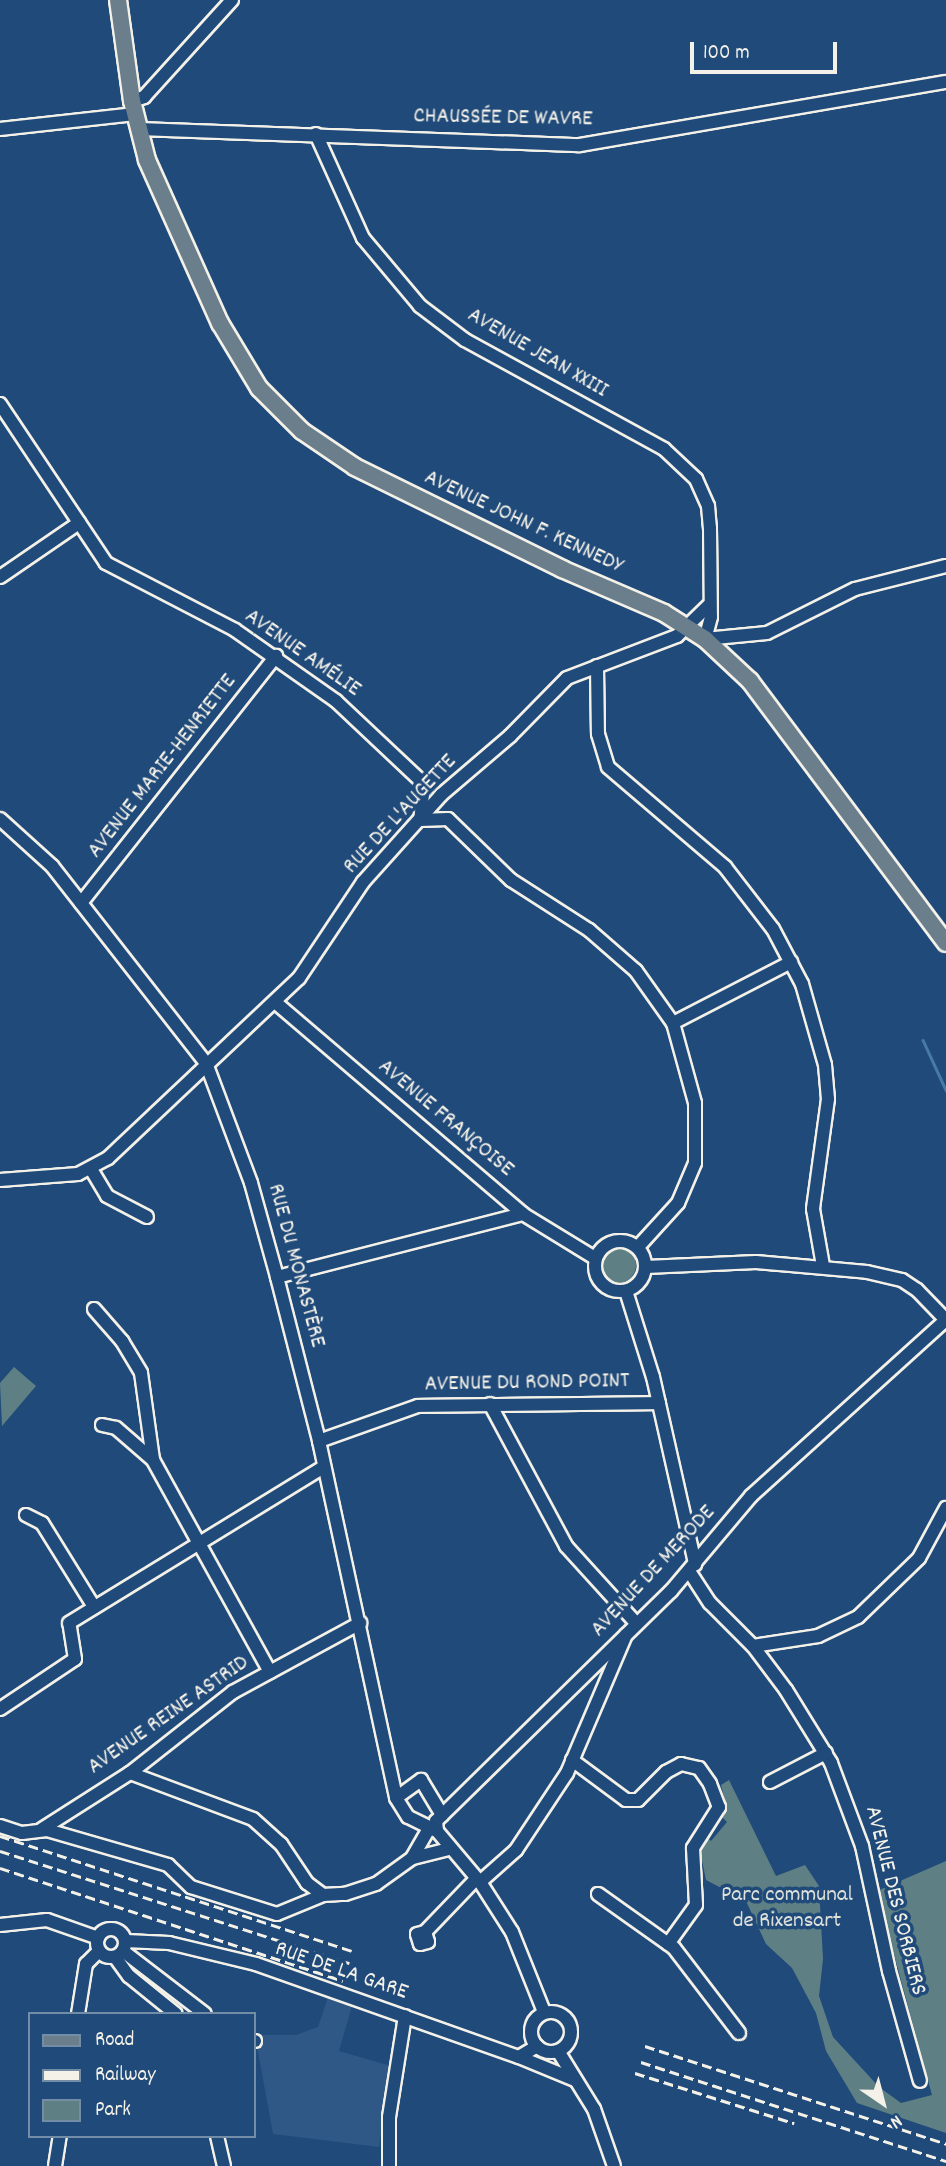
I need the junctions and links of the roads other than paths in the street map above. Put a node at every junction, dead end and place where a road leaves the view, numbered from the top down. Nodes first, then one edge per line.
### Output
1 (118, 0) edge
2 (231, 0) edge
3 (946, 82) edge
4 (135, 115) junction
5 (0, 129) edge
6 (316, 134) junction
7 (0, 404) edge
8 (79, 523) junction
9 (946, 566) edge
10 (0, 577) edge
11 (710, 603) junction
12 (688, 626) junction
13 (705, 639) junction
14 (275, 656) junction
15 (597, 666) junction
16 (0, 819) edge
17 (420, 820) junction
18 (6, 834) edge
19 (81, 903) junction
20 (946, 943) edge
21 (791, 962) junction
22 (275, 1002) junction
23 (673, 1023) junction
24 (206, 1063) junction
25 (91, 1169) junction
26 (0, 1180) edge
27 (523, 1214) junction
28 (147, 1217) dead end
29 (638, 1247) junction
30 (595, 1258) junction
31 (823, 1266) junction
32 (646, 1267) junction
33 (277, 1277) junction
34 (626, 1292) junction
35 (94, 1310) dead end
36 (946, 1320) edge
37 (659, 1403) junction
38 (490, 1404) junction
39 (102, 1425) dead end
40 (319, 1441) junction
41 (153, 1460) junction
42 (324, 1467) junction
43 (946, 1508) edge
44 (26, 1515) dead end
45 (199, 1543) junction
46 (692, 1567) junction
47 (94, 1607) junction
48 (360, 1623) junction
49 (636, 1623) junction
50 (626, 1633) junction
51 (753, 1646) junction
52 (270, 1672) junction
53 (588, 1675) junction
54 (604, 1686) junction
55 (0, 1709) edge
56 (826, 1753) junction
57 (572, 1760) junction
58 (130, 1773) junction
59 (770, 1782) dead end
60 (396, 1798) junction
61 (442, 1815) junction
62 (0, 1826) edge
63 (42, 1829) junction
64 (433, 1830) junction
65 (449, 1849) junction
66 (412, 1858) junction
67 (478, 1881) junction
68 (598, 1894) dead end
69 (323, 1895) junction
70 (0, 1925) edge
71 (425, 1932) dead end
72 (668, 1944) junction
73 (99, 1945) junction
74 (121, 1950) junction
75 (78, 2012) edge
76 (174, 2012) edge
77 (202, 2012) edge
78 (544, 2012) junction
79 (405, 2016) junction
80 (739, 2033) dead end
81 (537, 2046) junction
82 (558, 2051) junction
83 (519, 2056) junction
84 (575, 2081) junction
85 (920, 2081) dead end
86 (60, 2138) edge
87 (217, 2138) edge
88 (55, 2166) edge
89 (224, 2166) edge
90 (389, 2166) edge
91 (614, 2166) edge

1 - 4 main road, AVENUE JOHN F. KENNEDY
2 - 4 street
3 - 6 street, CHAUSSÉE DE WAVRE
4 - 5 street, CHAUSSÉE DE WAVRE
4 - 6 street, CHAUSSÉE DE WAVRE
4 - 12 main road, AVENUE JOHN F. KENNEDY
6 - 11 street, AVENUE JEAN XXIII
7 - 8 street
8 - 10 street
8 - 14 street, AVENUE AMÉLIE
9 - 13 street
11 - 12 street
11 - 13 street, AVENUE JEAN XXIII
12 - 13 main road, AVENUE JOHN F. KENNEDY
12 - 15 street, RUE DE L'AUGETTE
13 - 20 main road, AVENUE JOHN F. KENNEDY
14 - 17 street, AVENUE AMÉLIE
14 - 19 street, AVENUE MARIE-HENRIETTE
15 - 17 street, RUE DE L'AUGETTE
15 - 21 street
16 - 18 street, RUE DU MONASTÈRE
17 - 22 street, RUE DE L'AUGETTE
17 - 23 street
18 - 19 street, RUE DU MONASTÈRE
19 - 24 street, RUE DU MONASTÈRE
21 - 23 street
21 - 31 street
22 - 24 street, RUE DE L'AUGETTE
22 - 27 street, AVENUE FRANÇOISE
23 - 29 street
24 - 25 street, RUE DE L'AUGETTE
24 - 33 street, RUE DU MONASTÈRE
25 - 26 street
25 - 28 street
27 - 30 street, AVENUE FRANÇOISE
27 - 33 street
29 - 30 street
29 - 32 street
30 - 34 street
31 - 32 street
31 - 36 street
32 - 34 street
33 - 40 street, RUE DU MONASTÈRE
34 - 37 street
35 - 41 street
36 - 46 street, AVENUE DE MERODE
37 - 38 street, AVENUE DU ROND POINT
37 - 46 street
38 - 40 street, AVENUE DU ROND POINT
38 - 49 street
39 - 41 street
40 - 42 street, RUE DU MONASTÈRE
41 - 45 street
42 - 45 street
42 - 48 street, RUE DU MONASTÈRE
43 - 51 street
44 - 47 street
45 - 47 street
45 - 52 street
46 - 49 street, AVENUE DE MERODE
46 - 51 street, AVENUE DES SORBIERS
47 - 55 street
48 - 52 street, AVENUE REINE ASTRID
48 - 60 street, RUE DU MONASTÈRE
49 - 50 street, AVENUE DE MERODE
50 - 53 street, AVENUE DE MERODE
50 - 54 street
51 - 56 street, AVENUE DES SORBIERS
52 - 58 street, AVENUE REINE ASTRID
53 - 54 street
53 - 61 street, AVENUE DE MERODE
54 - 57 street
56 - 59 street
56 - 85 street, AVENUE DES SORBIERS
57 - 67 street
57 - 72 street
58 - 63 street, AVENUE REINE ASTRID
58 - 69 street
60 - 61 street
60 - 64 street
61 - 64 street, AVENUE DE MERODE
62 - 63 street
63 - 69 street
64 - 65 street
64 - 66 street, AVENUE DE MERODE
65 - 66 street
65 - 67 street
66 - 69 street
67 - 71 street
67 - 78 street
68 - 72 street
70 - 73 street
72 - 80 street
73 - 74 street
73 - 74 street
73 - 75 street
74 - 76 street
74 - 77 street
74 - 79 street, RUE DE LA GARE
78 - 81 street
78 - 82 street
79 - 83 street, RUE DE LA GARE
79 - 90 street
81 - 82 street
81 - 83 street
82 - 84 street
83 - 84 street, RUE DE LA GARE
84 - 91 street
86 - 88 street
87 - 89 street

